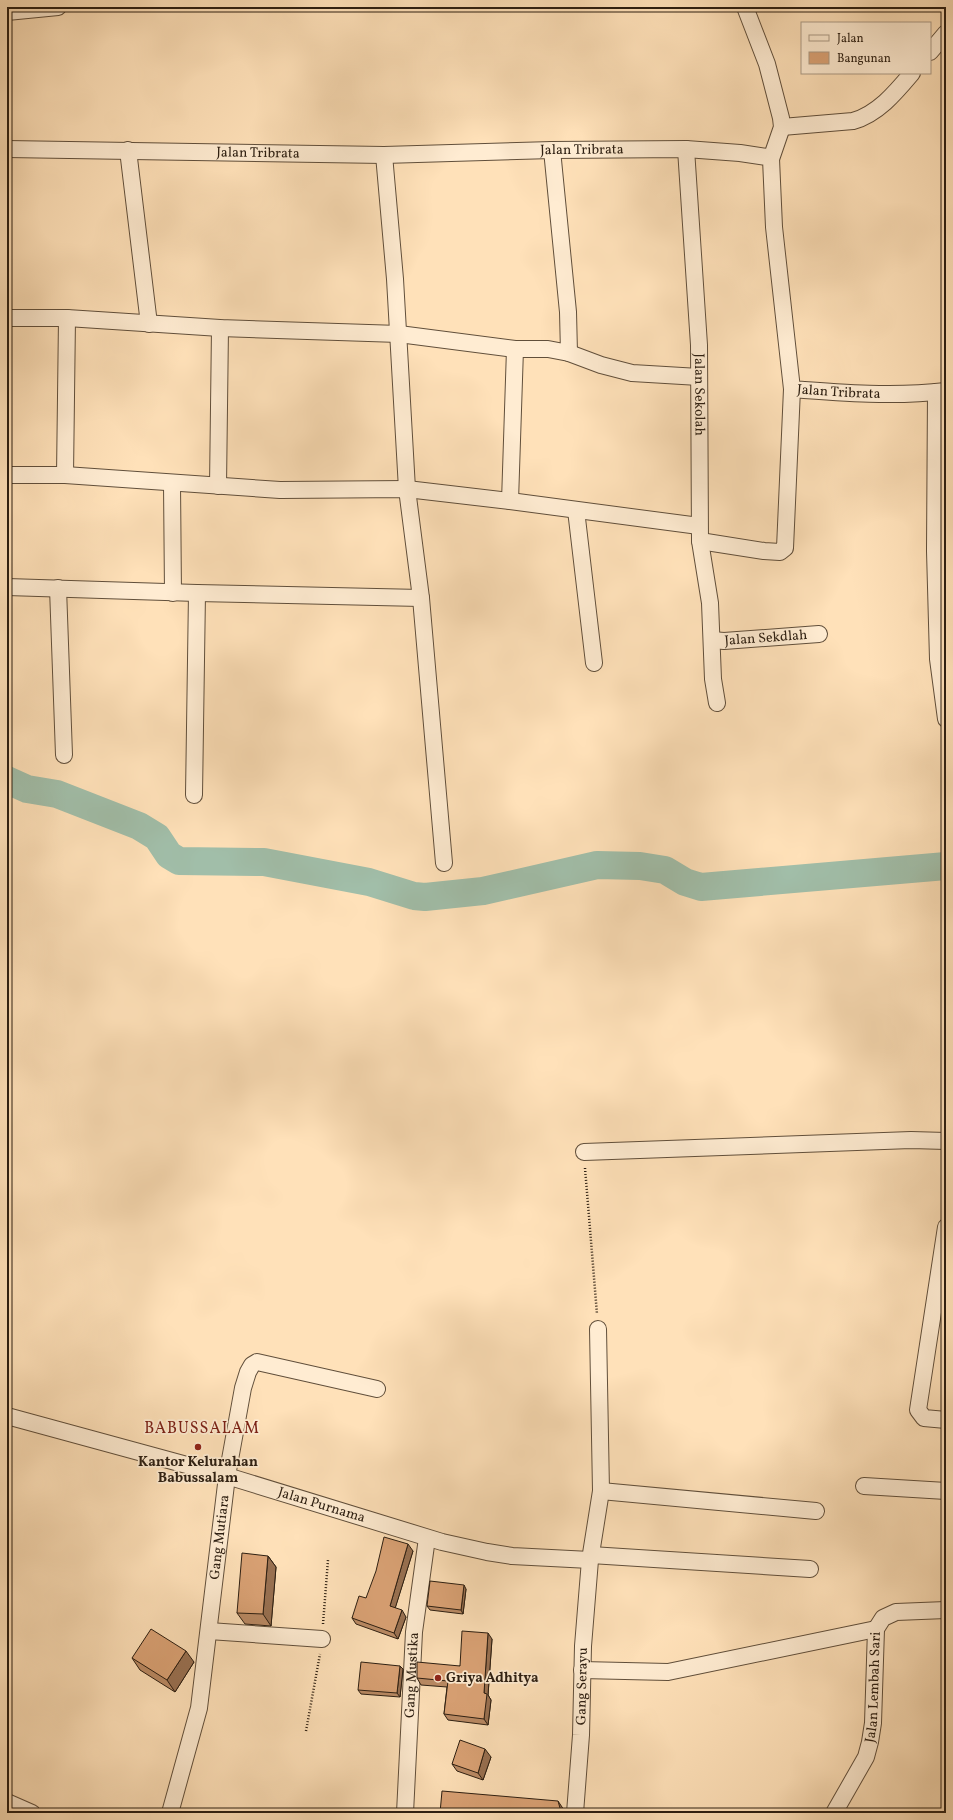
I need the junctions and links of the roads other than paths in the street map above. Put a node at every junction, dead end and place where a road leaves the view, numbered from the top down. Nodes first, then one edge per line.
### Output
1 (58, 7) edge
2 (745, 7) edge
3 (7, 12) edge
4 (946, 33) edge
5 (931, 51) edge
6 (911, 74) edge
7 (782, 127) junction
8 (7, 149) edge
9 (686, 149) junction
10 (128, 150) junction
11 (552, 150) junction
12 (384, 155) junction
13 (771, 159) junction
14 (7, 318) edge
15 (67, 318) junction
16 (149, 324) junction
17 (220, 328) junction
18 (399, 334) junction
19 (515, 349) junction
20 (569, 353) junction
21 (699, 377) junction
22 (792, 390) junction
23 (941, 391) edge
24 (7, 475) edge
25 (65, 476) junction
26 (172, 484) junction
27 (218, 486) junction
28 (406, 489) junction
29 (510, 501) junction
30 (576, 510) junction
31 (700, 534) junction
32 (7, 587) edge
33 (58, 588) junction
34 (173, 593) junction
35 (197, 593) junction
36 (421, 598) junction
37 (819, 634) dead end
38 (712, 640) junction
39 (594, 662) dead end
40 (717, 703) dead end
41 (946, 719) edge
42 (64, 755) dead end
43 (194, 795) dead end
44 (444, 863) dead end
45 (946, 1142) edge
46 (584, 1152) road end
47 (946, 1227) edge
48 (598, 1329) road end
49 (376, 1389) dead end
50 (7, 1416) edge
51 (946, 1420) edge
52 (228, 1476) junction
53 (864, 1486) dead end
54 (601, 1491) junction
55 (946, 1491) edge
56 (816, 1511) dead end
57 (427, 1538) junction
58 (590, 1558) junction
59 (810, 1569) dead end
60 (946, 1610) edge
61 (876, 1629) junction
62 (209, 1631) junction
63 (322, 1639) dead end
64 (582, 1670) junction
65 (7, 1802) edge
66 (32, 1813) edge
67 (170, 1813) edge
68 (405, 1813) edge
69 (575, 1813) edge
70 (834, 1813) edge

1 - 3 street
2 - 7 street
4 - 5 street
6 - 7 street
7 - 13 street
8 - 10 street, Jalan Tribrata
9 - 11 street, Jalan Tribrata
9 - 13 street, Jalan Tribrata
9 - 21 street, Jalan Sekolah
10 - 12 street, Jalan Tribrata
10 - 16 street
11 - 12 street, Jalan Tribrata
11 - 20 street
12 - 18 street
13 - 22 street, Jalan Tribrata
14 - 15 street
15 - 16 street
15 - 25 street
16 - 17 street
17 - 18 street
17 - 27 street
18 - 19 street
18 - 28 street
19 - 20 street
19 - 29 street
20 - 21 street
21 - 31 street, Jalan Sekolah
22 - 23 street, Jalan Tribrata
22 - 31 street
23 - 41 street
24 - 25 street
25 - 26 street
26 - 27 street
26 - 34 street
27 - 28 street
28 - 29 street
28 - 36 street
29 - 30 street
30 - 31 street
30 - 39 street
31 - 38 street, Jalan Sekolah
32 - 33 street
33 - 34 street
33 - 42 street
34 - 35 street
35 - 36 street
35 - 43 street
36 - 44 street
37 - 38 street, Jalan Sekdlah
38 - 40 street, Jalan Sekolah
45 - 46 street
47 - 51 street
48 - 54 street, Gang Serayu
49 - 52 street, Gang Mutiara
50 - 52 street, Jalan Purnama
52 - 57 street, Jalan Purnama
52 - 62 street, Gang Mutiara
53 - 55 street
54 - 56 street
54 - 58 street, Gang Serayu
57 - 58 street, Jalan Purnama
57 - 68 street, Gang Mustika
58 - 59 street, Jalan Purnama
58 - 64 street, Gang Serayu
60 - 61 street, Jalan Lembah Sari
61 - 64 street
61 - 70 street, Jalan Lembah Sari
62 - 63 street
62 - 67 street, Gang Mutiara
64 - 69 street, Gang Serayu
65 - 66 street

